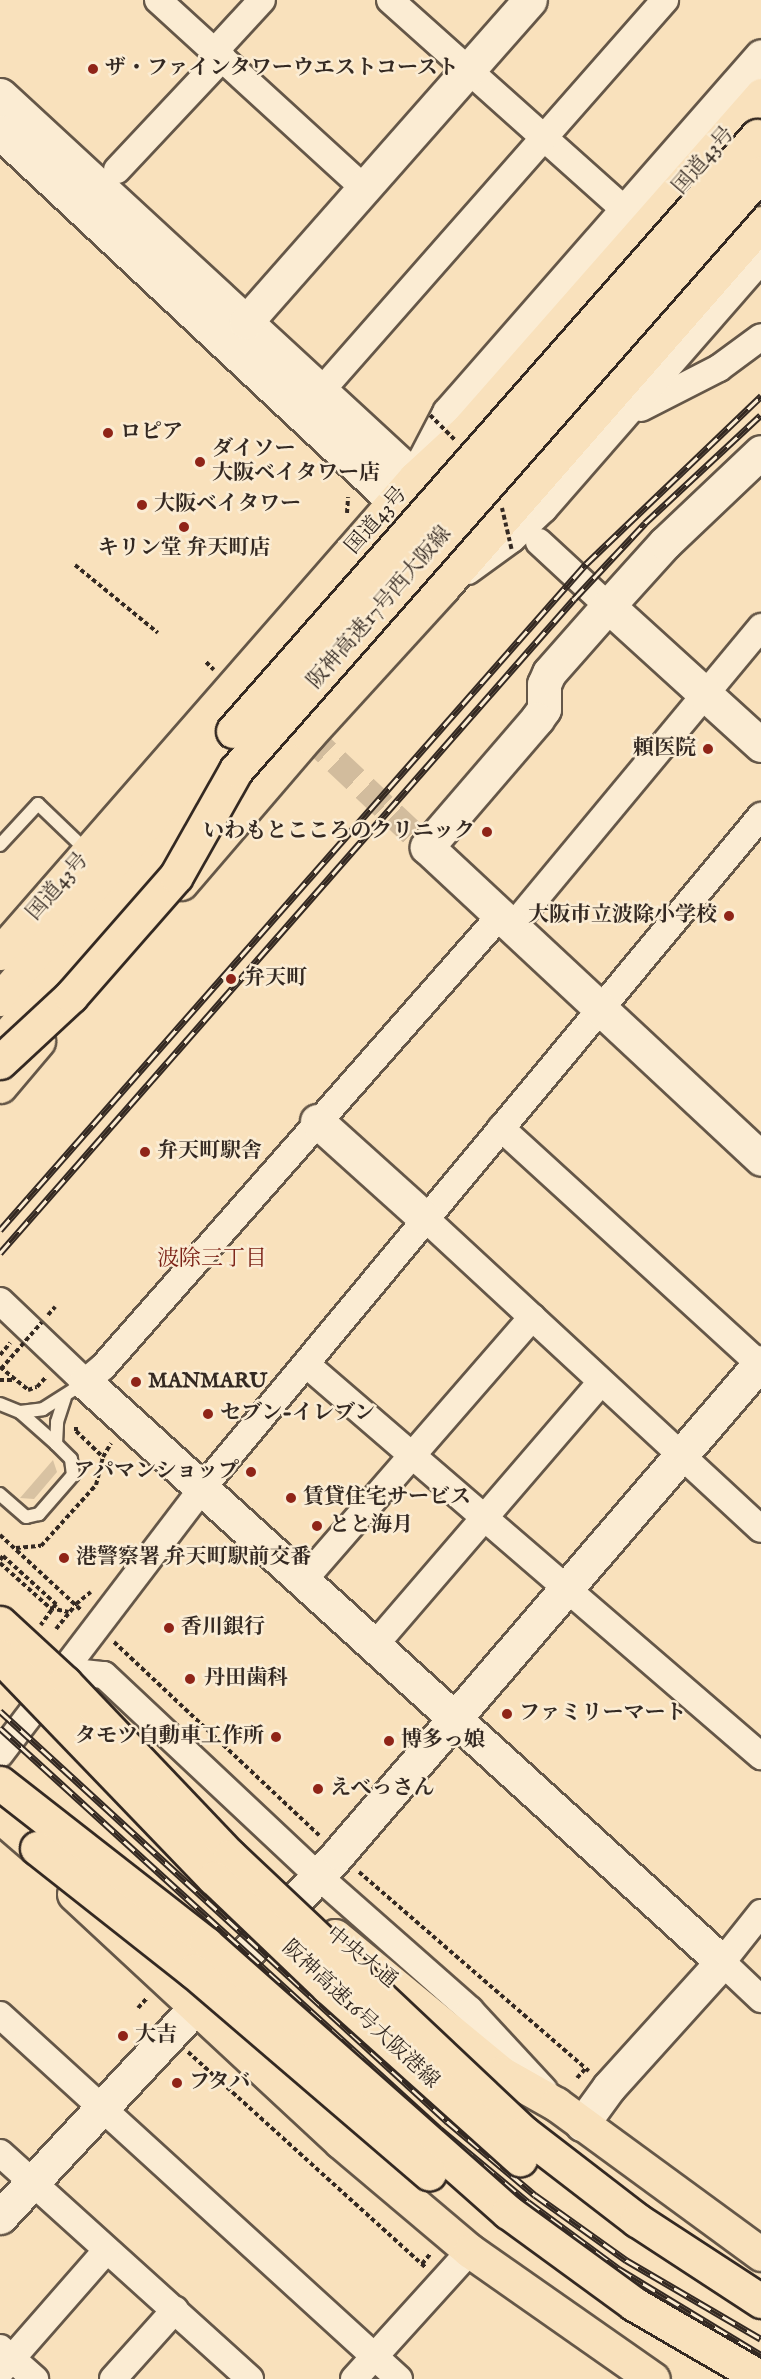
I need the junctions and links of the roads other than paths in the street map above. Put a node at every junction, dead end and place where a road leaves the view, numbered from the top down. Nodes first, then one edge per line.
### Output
1 (158, 0) edge
2 (262, 0) edge
3 (390, 0) edge
4 (530, 0) edge
5 (665, 0) edge
6 (218, 55) junction
7 (761, 56) edge
8 (470, 71) junction
9 (0, 94) edge
10 (761, 94) edge
11 (0, 132) edge
12 (759, 134) edge
13 (543, 138) junction
14 (117, 170) dead end
15 (761, 173) edge
16 (363, 187) junction
17 (627, 212) junction
18 (761, 223) edge
19 (761, 260) edge
20 (246, 322) junction
21 (761, 337) edge
22 (321, 391) junction
23 (629, 414) junction
24 (761, 452) edge
25 (405, 489) junction
26 (539, 542) dead end
27 (442, 588) junction
28 (608, 606) junction
29 (761, 627) edge
30 (705, 695) junction
31 (761, 745) edge
32 (236, 770) junction
33 (761, 816) edge
34 (229, 826) junction
35 (0, 845) edge
36 (88, 852) junction
37 (506, 922) junction
38 (0, 953) edge
39 (0, 999) edge
40 (601, 1010) junction
41 (0, 1044) edge
42 (0, 1056) edge
43 (0, 1062) edge
44 (0, 1086) edge
45 (317, 1121) junction
46 (501, 1128) junction
47 (761, 1159) edge
48 (426, 1219) junction
49 (0, 1301) edge
50 (532, 1317) junction
51 (306, 1364) junction
52 (760, 1364) edge
53 (600, 1383) junction
54 (75, 1390) junction
55 (0, 1404) edge
56 (20, 1412) junction
57 (56, 1444) junction
58 (412, 1453) junction
59 (680, 1457) junction
60 (200, 1491) junction
61 (0, 1494) edge
62 (484, 1520) junction
63 (761, 1529) edge
64 (302, 1582) junction
65 (567, 1589) junction
66 (0, 1614) edge
67 (0, 1623) edge
68 (374, 1646) junction
69 (0, 1656) edge
70 (65, 1671) junction
71 (454, 1721) junction
72 (0, 1754) edge
73 (761, 1756) edge
74 (0, 1783) edge
75 (0, 1816) edge
76 (0, 1825) edge
77 (317, 1875) junction
78 (293, 1902) junction
79 (761, 1913) edge
80 (722, 1962) junction
81 (761, 1999) edge
82 (196, 2005) junction
83 (0, 2015) edge
84 (556, 2103) junction
85 (102, 2107) junction
86 (582, 2124) junction
87 (0, 2153) edge
88 (32, 2183) junction
89 (0, 2217) edge
90 (106, 2251) junction
91 (471, 2251) junction
92 (761, 2254) edge
93 (761, 2301) edge
94 (175, 2310) junction
95 (761, 2324) edge
96 (374, 2357) junction
97 (4, 2360) edge
98 (242, 2376) edge
99 (761, 2378) edge
100 (35, 2379) edge
101 (112, 2379) edge
102 (354, 2379) edge
103 (399, 2379) edge
104 (653, 2379) edge
105 (729, 2379) edge

1 - 6 street
2 - 6 street
3 - 8 street
4 - 8 street
5 - 13 street
6 - 14 street
6 - 16 street
7 - 17 street
8 - 13 street
8 - 16 street
9 - 20 street
10 - 25 main road, 国道43号
11 - 25 street
12 - 39 main road, 阪神高速17号西大阪線, bridge
13 - 17 street
13 - 22 street
15 - 32 main road, 阪神高速17号西大阪線, bridge
16 - 20 street
17 - 25 street
18 - 27 main road
19 - 23 street
20 - 22 street
21 - 23 street
22 - 25 street
23 - 27 street
24 - 28 street
25 - 36 main road, 国道43号
26 - 28 street
27 - 34 main road
28 - 30 street
28 - 37 street
29 - 30 street
30 - 31 street
30 - 37 street
32 - 41 main road, 阪神高速17号西大阪線, bridge
32 - 43 main road, bridge
33 - 40 street
34 - 42 main road
34 - 44 main road
35 - 36 lane
36 - 38 main road, 国道43号
37 - 40 street
37 - 45 street
40 - 46 street
40 - 47 street
45 - 48 street
45 - 54 street
46 - 48 street
46 - 52 street
48 - 50 street
48 - 51 street
49 - 54 street
50 - 53 street
50 - 58 street
51 - 58 street
51 - 60 street
52 - 59 street
53 - 59 street
53 - 62 street
54 - 56 lane
54 - 57 lane
54 - 60 street
55 - 56 lane
56 - 57 lane
57 - 61 lane
58 - 62 street
58 - 64 street
59 - 63 street
59 - 65 street
60 - 64 street
60 - 70 street
62 - 65 street
62 - 68 street
64 - 68 street
65 - 71 street
65 - 73 street
66 - 70 main road, 中央大通
67 - 93 main road, bridge
68 - 71 street
69 - 95 main road, 阪神高速16号大阪港線, bridge
70 - 72 street
70 - 77 street
70 - 78 main road, 中央大通
71 - 77 street
71 - 80 street
74 - 99 main road, bridge
75 - 105 main road, bridge
76 - 82 main road
77 - 78 street
77 - 84 street
78 - 82 street
78 - 84 main road, 中央大通
79 - 80 street
80 - 81 street
80 - 86 street
82 - 85 street
82 - 91 main road
83 - 85 street
84 - 86 main road, 中央大通
85 - 88 street
85 - 96 street
86 - 92 main road, 中央大通
87 - 88 street
88 - 89 street
88 - 90 street
90 - 94 street
90 - 97 street
91 - 96 street
91 - 104 main road
94 - 98 street
94 - 101 street
96 - 102 street
96 - 103 street
97 - 100 street

